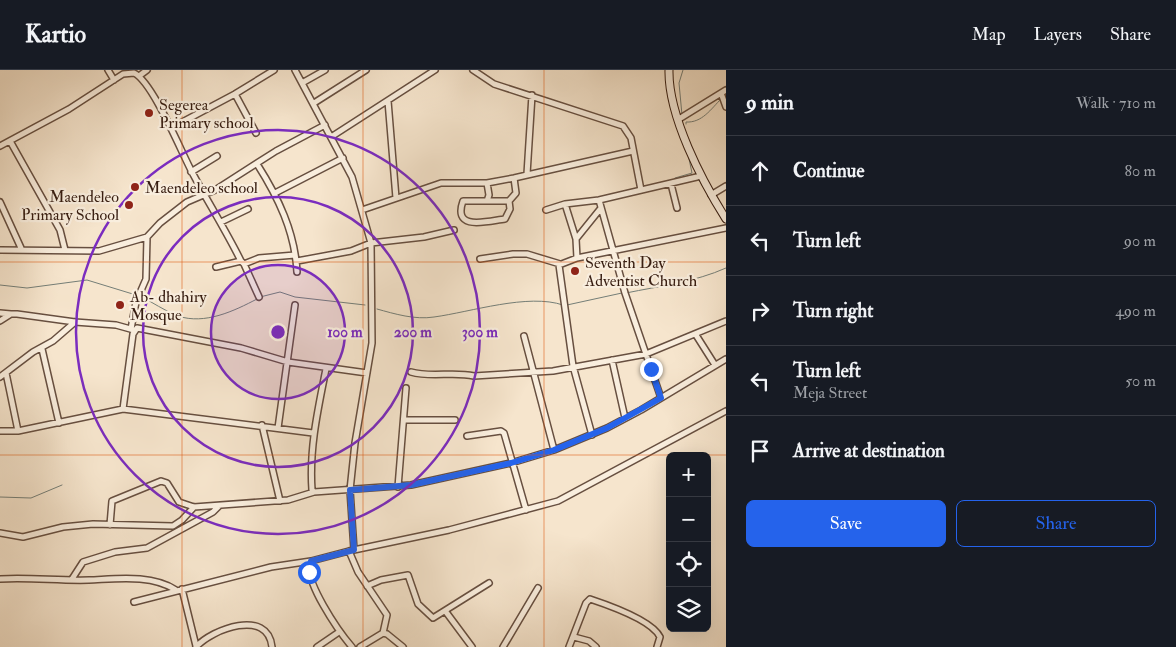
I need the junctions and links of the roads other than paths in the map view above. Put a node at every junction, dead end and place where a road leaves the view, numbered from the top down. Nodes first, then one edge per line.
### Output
1 (108, 70) edge
2 (147, 70) edge
3 (274, 70) edge
4 (295, 70) edge
5 (325, 70) edge
6 (366, 70) edge
7 (436, 70) edge
8 (473, 70) edge
9 (670, 70) edge
10 (139, 76) junction
11 (114, 80) junction
12 (302, 83) junction
13 (724, 92) edge
14 (235, 94) junction
15 (532, 95) junction
16 (388, 101) junction
17 (314, 103) junction
18 (726, 107) edge
19 (679, 119) junction
20 (325, 125) junction
21 (171, 128) junction
22 (256, 133) dead end
23 (331, 137) junction
24 (10, 141) junction
25 (0, 146) edge
26 (633, 151) junction
27 (216, 156) dead end
28 (343, 158) junction
29 (257, 164) junction
30 (191, 172) junction
31 (527, 174) junction
32 (701, 176) junction
33 (514, 178) junction
34 (487, 183) junction
35 (671, 184) junction
36 (726, 186) edge
37 (642, 190) junction
38 (274, 193) junction
39 (204, 195) junction
40 (711, 195) junction
41 (396, 198) junction
42 (599, 200) junction
43 (487, 201) junction
44 (509, 201) junction
45 (0, 202) edge
46 (566, 204) junction
47 (601, 208) junction
48 (677, 208) dead end
49 (248, 209) dead end
50 (362, 210) junction
51 (546, 210) dead end
52 (726, 219) edge
53 (222, 222) junction
54 (726, 228) edge
55 (454, 230) dead end
56 (147, 237) junction
57 (576, 239) junction
58 (371, 243) junction
59 (21, 248) junction
60 (614, 249) junction
61 (0, 250) edge
62 (65, 250) junction
63 (296, 258) junction
64 (577, 258) junction
65 (480, 259) dead end
66 (243, 263) junction
67 (560, 264) junction
68 (216, 267) dead end
69 (298, 272) dead end
70 (258, 297) dead end
71 (294, 305) dead end
72 (0, 313) edge
73 (11, 314) junction
74 (0, 321) edge
75 (726, 321) edge
76 (75, 322) junction
77 (133, 329) junction
78 (696, 335) junction
79 (524, 336) dead end
80 (42, 349) junction
81 (646, 354) junction
82 (726, 358) edge
83 (612, 360) junction
84 (288, 362) junction
85 (715, 365) junction
86 (573, 366) junction
87 (326, 369) junction
88 (412, 372) dead end
89 (6, 373) junction
90 (367, 373) junction
91 (535, 373) junction
92 (0, 377) edge
93 (406, 388) dead end
94 (661, 398) junction
95 (123, 409) junction
96 (726, 411) edge
97 (625, 418) junction
98 (404, 420) junction
99 (455, 420) dead end
100 (59, 423) junction
101 (262, 426) junction
102 (278, 428) junction
103 (18, 431) junction
104 (0, 432) edge
105 (314, 433) junction
106 (592, 434) junction
107 (467, 436) dead end
108 (554, 450) junction
109 (511, 463) junction
110 (398, 487) junction
111 (350, 490) junction
112 (314, 492) junction
113 (280, 501) junction
114 (194, 506) junction
115 (219, 506) junction
116 (526, 510) junction
117 (110, 525) junction
118 (0, 533) edge
119 (352, 550) junction
120 (311, 561) junction
121 (0, 579) edge
122 (72, 579) junction
123 (489, 583) dead end
124 (367, 586) junction
125 (538, 588) dead end
126 (179, 590) junction
127 (134, 602) dead end
128 (446, 612) junction
129 (339, 632) junction
130 (382, 633) junction
131 (574, 637) junction
132 (196, 646) edge
133 (470, 646) edge
134 (272, 647) edge
135 (317, 647) edge
136 (352, 647) edge
137 (360, 647) edge
138 (403, 647) edge
139 (503, 647) edge
140 (569, 647) edge
141 (596, 647) edge
142 (657, 647) edge

1 - 11 street
2 - 10 street
3 - 14 street
4 - 12 street
5 - 12 street
6 - 17 street
7 - 16 street
8 - 15 street
9 - 19 main road
10 - 11 street
10 - 21 street
11 - 24 street
12 - 17 street
13 - 18 street
13 - 19 street
14 - 21 street
14 - 22 street
15 - 26 street
15 - 31 street
16 - 23 street
16 - 41 street
17 - 20 street
19 - 32 main road
20 - 23 street
20 - 29 street
21 - 30 street
23 - 28 street
24 - 25 street
24 - 62 street
26 - 31 street
26 - 37 street
27 - 30 street
28 - 38 street
28 - 50 street
29 - 38 street
29 - 39 street
30 - 39 street
31 - 33 street
32 - 35 street
32 - 40 main road
33 - 34 street
33 - 44 street
34 - 41 street
34 - 43 street
35 - 37 street
35 - 48 street
36 - 40 street
37 - 42 street
38 - 63 street
39 - 53 street
39 - 56 street
40 - 52 main road
41 - 50 street
42 - 46 street
42 - 47 street
43 - 44 street
43 - 44 street
45 - 59 street
46 - 51 street
46 - 57 street
47 - 57 street
47 - 60 street
49 - 53 street
50 - 58 street
53 - 66 street
54 - 60 street
55 - 58 street
56 - 62 street
56 - 77 street
57 - 64 street
58 - 63 street
58 - 90 street
59 - 61 street
59 - 62 street
60 - 64 street
60 - 81 street
63 - 66 street
63 - 69 street
64 - 67 street
65 - 67 street
66 - 68 street
66 - 70 street
67 - 86 street
71 - 84 street
72 - 73 street
73 - 74 street
73 - 76 street
75 - 78 street
76 - 77 street
76 - 80 street
77 - 84 street
77 - 95 street
78 - 81 street
78 - 85 street
79 - 91 street
80 - 89 street
80 - 100 street
81 - 83 street
81 - 94 street
82 - 85 street
83 - 86 street
83 - 97 street
84 - 87 street
84 - 102 street
85 - 94 street
86 - 91 street
86 - 106 street
87 - 90 street
87 - 105 street
88 - 91 street
89 - 92 street
89 - 103 street
90 - 111 street
91 - 108 street
93 - 98 street
94 - 97 street
95 - 100 street
95 - 101 street
96 - 116 street
97 - 106 street
98 - 99 street
98 - 110 street
100 - 103 street
101 - 102 street
101 - 113 street
102 - 105 street
103 - 104 street
105 - 112 street
106 - 108 street
107 - 109 street
108 - 109 street
109 - 110 street
109 - 116 street
110 - 111 street
111 - 112 street
111 - 119 street
112 - 113 street
113 - 115 street
114 - 115 street
114 - 117 street
114 - 117 street
115 - 122 street
116 - 119 street
117 - 118 street
119 - 120 street
119 - 124 street
120 - 126 street
120 - 129 street
121 - 122 street
122 - 126 street
123 - 128 street
124 - 128 street
124 - 130 street
125 - 139 street
126 - 127 street
126 - 132 street
128 - 133 street
129 - 135 street
129 - 136 street
130 - 137 street
130 - 138 street
131 - 140 street
131 - 141 street
131 - 142 street
132 - 134 street

